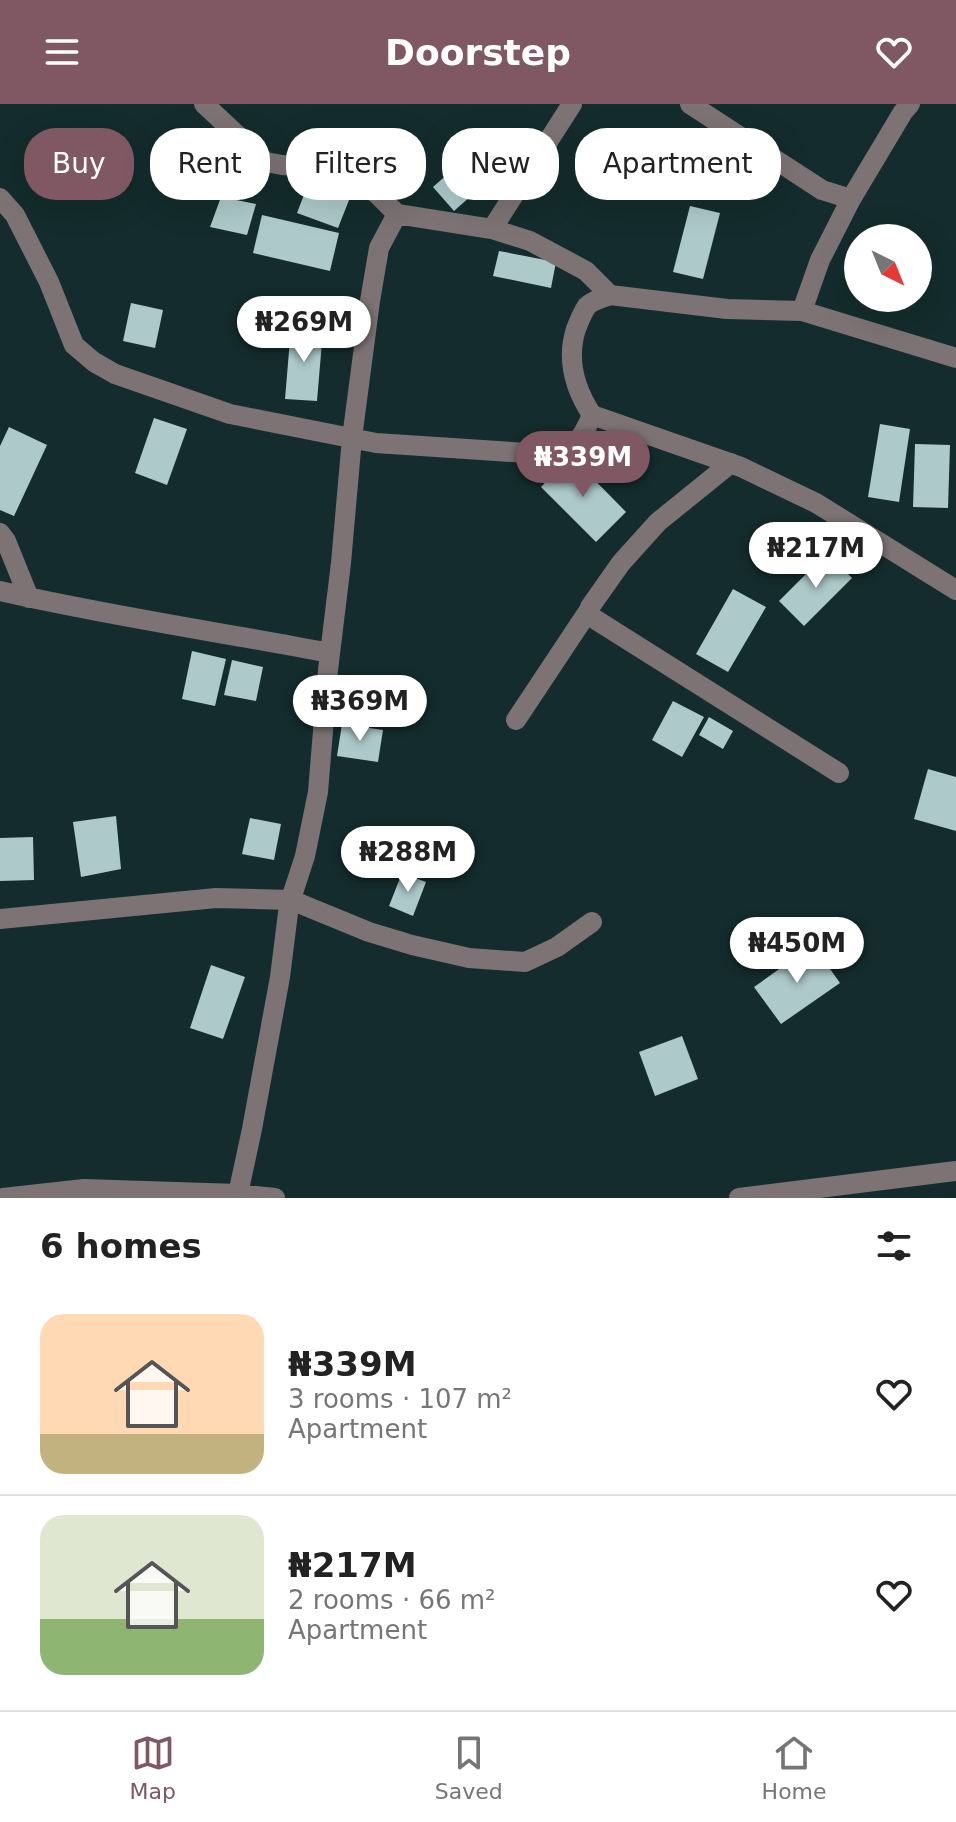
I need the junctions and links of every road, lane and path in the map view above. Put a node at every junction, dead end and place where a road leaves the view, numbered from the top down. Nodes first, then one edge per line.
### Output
1 (204, 104) edge
2 (572, 104) edge
3 (690, 104) edge
4 (903, 107) edge
5 (0, 198) edge
6 (851, 199) junction
7 (397, 214) junction
8 (492, 229) junction
9 (610, 295) junction
10 (802, 311) junction
11 (956, 358) edge
12 (592, 415) junction
13 (352, 438) junction
14 (731, 463) junction
15 (0, 533) edge
16 (956, 590) edge
17 (0, 591) edge
18 (29, 598) junction
19 (589, 610) junction
20 (330, 653) junction
21 (516, 720) dead end
22 (839, 773) dead end
23 (291, 900) junction
24 (0, 919) edge
25 (592, 922) dead end
26 (956, 1171) edge
27 (852, 1191) edge
28 (148, 1194) edge
29 (238, 1194) junction
30 (3, 1198) edge
31 (275, 1198) edge
32 (739, 1198) edge

1 - 7 street
2 - 8 street
3 - 6 street
4 - 6 street
5 - 13 street
6 - 10 street
7 - 8 street
7 - 13 street
8 - 9 street
9 - 10 street
9 - 12 street
10 - 11 street
12 - 13 street
12 - 14 street
13 - 20 street
14 - 16 street
14 - 19 street
15 - 18 street
17 - 18 street
18 - 20 street
19 - 21 street
19 - 22 street
20 - 23 street
23 - 24 street
23 - 25 street
23 - 29 street
26 - 27 street
27 - 32 street
28 - 29 street
28 - 30 street
29 - 31 street

